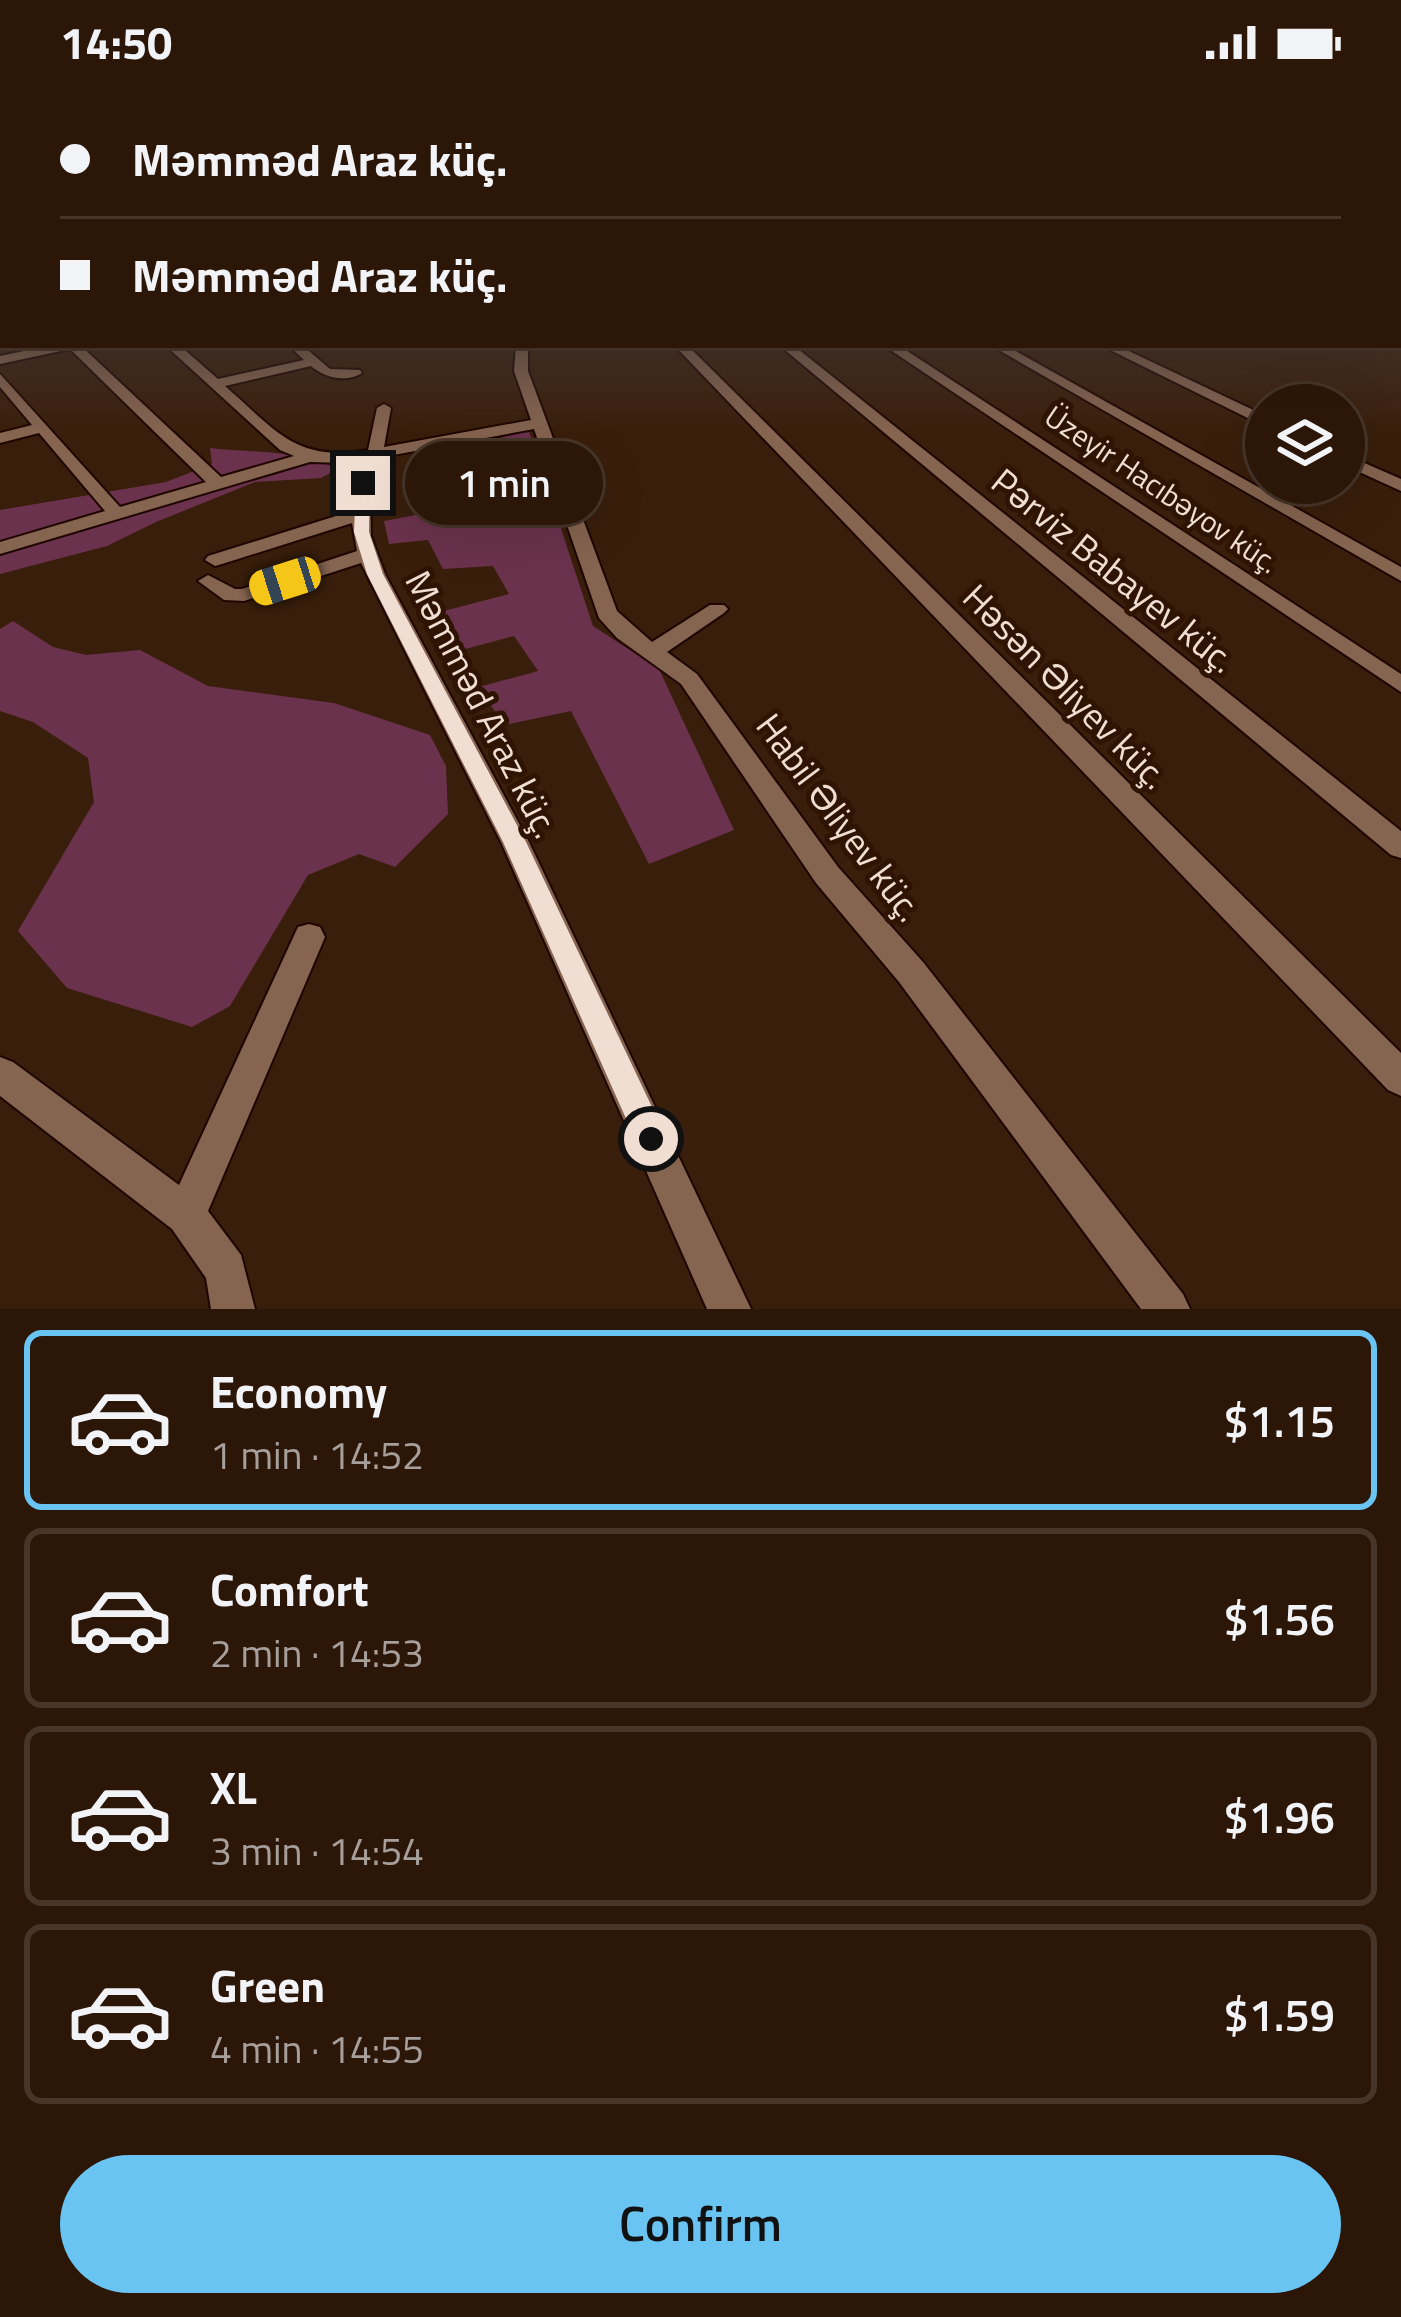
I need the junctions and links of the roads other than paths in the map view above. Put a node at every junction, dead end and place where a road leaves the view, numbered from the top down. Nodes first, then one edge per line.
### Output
1 (58, 348) edge
2 (75, 348) edge
3 (175, 348) edge
4 (297, 348) edge
5 (522, 348) edge
6 (683, 348) edge
7 (789, 348) edge
8 (894, 348) edge
9 (1001, 348) edge
10 (1112, 348) edge
11 (0, 360) edge
12 (313, 362) junction
13 (355, 373) dead end
14 (0, 378) edge
15 (218, 383) junction
16 (384, 408) dead end
17 (1245, 412) edge
18 (539, 423) junction
19 (43, 428) junction
20 (0, 438) edge
21 (363, 456) junction
22 (309, 458) junction
23 (1365, 469) edge
24 (216, 482) junction
25 (1401, 486) edge
26 (116, 513) junction
27 (362, 514) junction
28 (0, 548) edge
29 (369, 554) junction
30 (1401, 575) edge
31 (717, 609) dead end
32 (654, 650) junction
33 (1401, 685) edge
34 (1401, 847) edge
35 (310, 937) dead end
36 (0, 1074) edge
37 (1401, 1078) edge
38 (186, 1215) junction
39 (233, 1309) edge
40 (730, 1309) edge
41 (1168, 1309) edge

1 - 11 street
2 - 24 street
3 - 15 street
4 - 12 street
5 - 18 street, Habil Əliyev küç.
6 - 37 street, Həsən Əliyev küç.
7 - 34 street, Pərviz Babayev küç.
8 - 33 street, Üzeyir Hacıbəyov küç.
9 - 30 street
10 - 17 street
12 - 13 street
12 - 15 street
14 - 19 street
15 - 22 street
16 - 21 street
18 - 21 street
18 - 32 street, Habil Əliyev küç.
19 - 20 street
19 - 26 street
21 - 22 street
21 - 27 street, Məmməd Araz küç.
22 - 24 street
23 - 25 street
24 - 26 street
26 - 28 street
27 - 29 street, Məmməd Araz küç.
27 - 29 street
29 - 40 street, Məmməd Araz küç.
31 - 32 street
32 - 41 street, Habil Əliyev küç.
35 - 38 street
36 - 38 street
38 - 39 street

